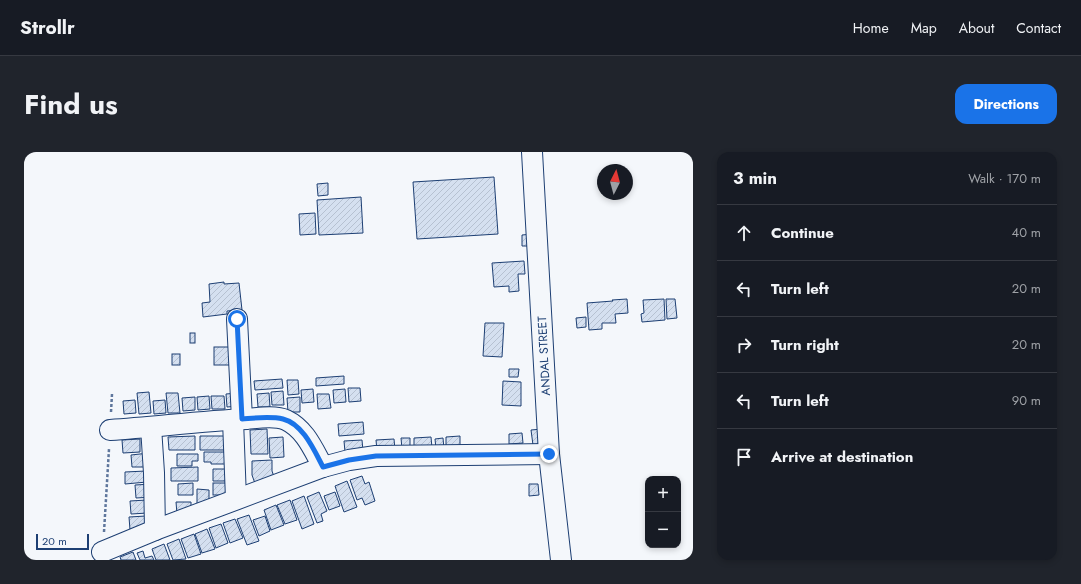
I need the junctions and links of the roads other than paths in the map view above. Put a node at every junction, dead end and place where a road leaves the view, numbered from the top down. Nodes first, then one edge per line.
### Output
1 (532, 152) edge
2 (237, 319) dead end
3 (237, 419) junction
4 (151, 427) junction
5 (110, 430) road end
6 (549, 454) junction
7 (323, 467) junction
8 (236, 498) junction
9 (155, 530) junction
10 (102, 552) road end
11 (561, 560) edge

1 - 6 street, ANDAL STREET
2 - 3 street
3 - 4 street
3 - 7 street
3 - 8 street
4 - 5 street
4 - 9 street
6 - 7 street
6 - 11 street, ANDAL STREET
7 - 8 street
8 - 9 street
9 - 10 street

